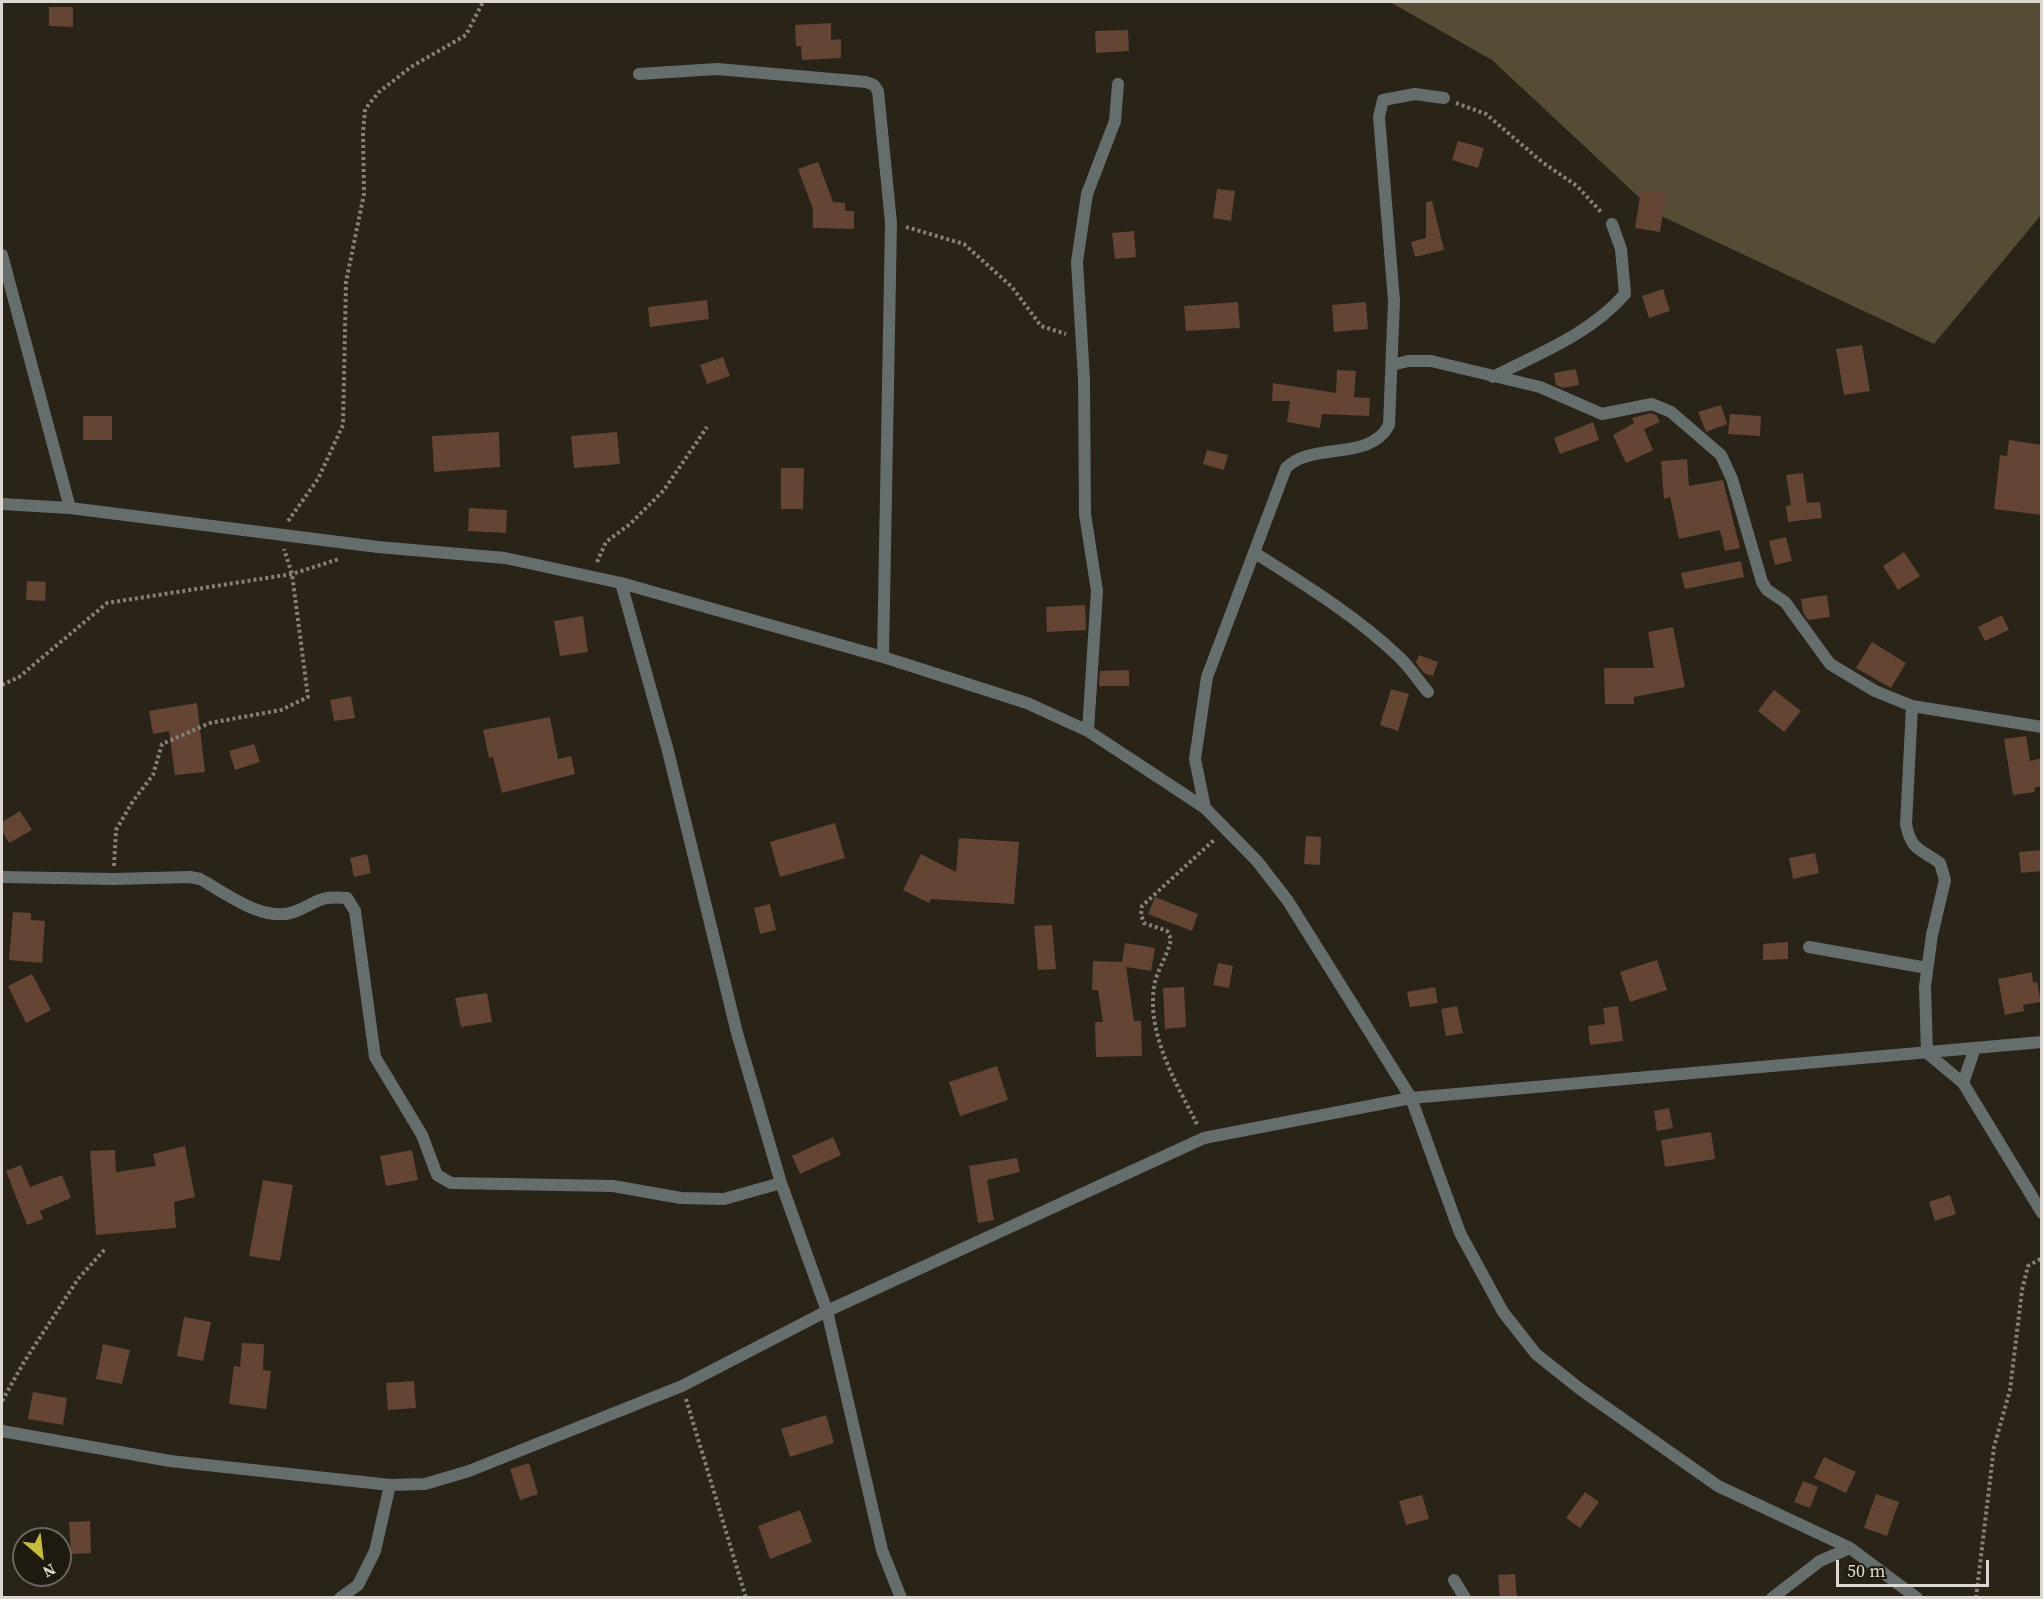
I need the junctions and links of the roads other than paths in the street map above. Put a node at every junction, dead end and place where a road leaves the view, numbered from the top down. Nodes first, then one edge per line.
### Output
1 (639, 74) dead end
2 (1118, 84) dead end
3 (1444, 98) road end
4 (1612, 224) road end
5 (2, 255) edge
6 (1392, 365) junction
7 (1493, 377) junction
8 (2, 504) edge
9 (70, 508) junction
10 (1255, 553) junction
11 (621, 583) junction
12 (883, 657) junction
13 (1428, 692) dead end
14 (1912, 706) junction
15 (2042, 727) edge
16 (1088, 731) junction
17 (1205, 808) junction
18 (2, 877) edge
19 (1809, 947) dead end
20 (1927, 968) junction
21 (2042, 1042) edge
22 (1975, 1048) junction
23 (1927, 1053) junction
24 (1963, 1083) junction
25 (1412, 1098) junction
26 (781, 1183) junction
27 (2042, 1213) edge
28 (827, 1311) junction
29 (2, 1431) edge
30 (390, 1485) junction
31 (1850, 1548) junction
32 (1454, 1580) dead end
33 (340, 1598) edge
34 (901, 1598) edge
35 (1465, 1598) edge
36 (1772, 1598) edge
37 (1917, 1598) edge

1 - 12 street
2 - 16 street
3 - 6 street
4 - 7 street
5 - 9 street
6 - 7 street
6 - 10 street
7 - 14 street
8 - 9 street
9 - 11 street
10 - 13 street
10 - 17 street
11 - 12 street
11 - 26 street
12 - 16 street
14 - 15 street
14 - 20 street
16 - 17 street
17 - 25 street
18 - 26 street
19 - 20 street
20 - 23 street
21 - 22 street
22 - 23 street
22 - 24 street
23 - 24 street
23 - 25 street
24 - 27 street
25 - 28 street
25 - 31 street
26 - 28 street
28 - 30 street
28 - 34 street
29 - 30 street
30 - 33 street
31 - 36 street
31 - 37 street
32 - 35 street

